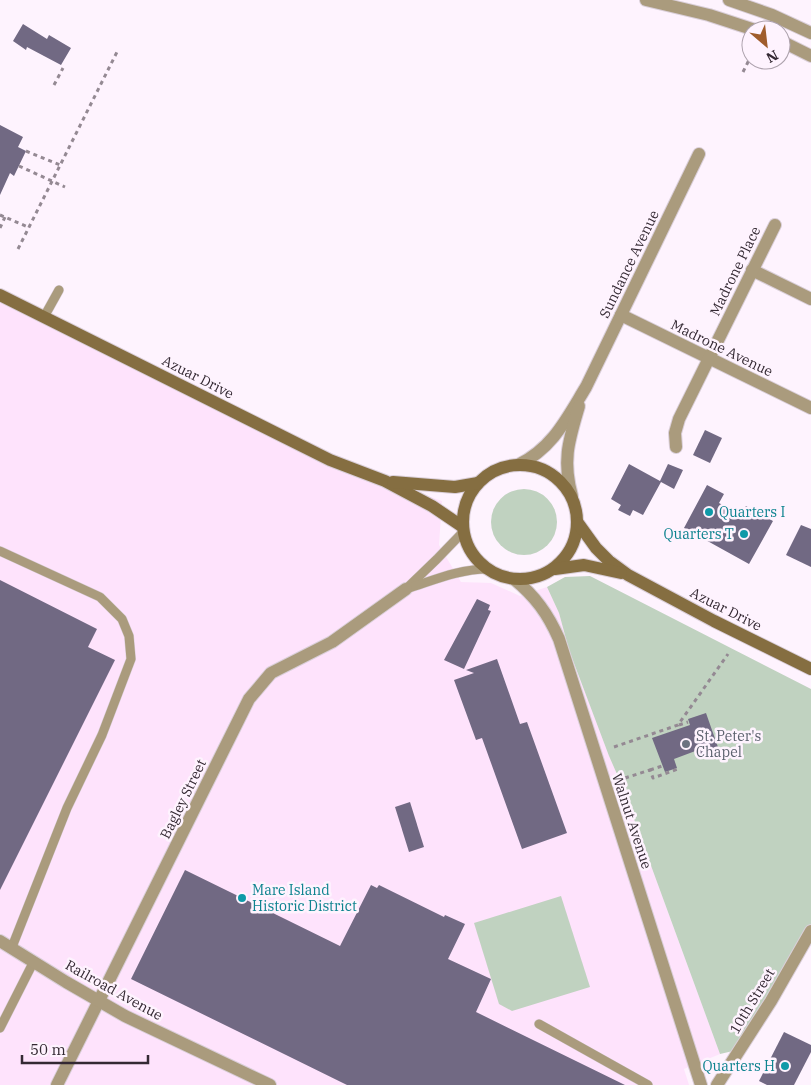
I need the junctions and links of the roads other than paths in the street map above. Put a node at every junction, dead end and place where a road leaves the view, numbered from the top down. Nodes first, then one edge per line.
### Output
1 (646, 0) edge
2 (729, 0) edge
3 (741, 26) edge
4 (811, 33) edge
5 (791, 46) edge
6 (811, 56) edge
7 (699, 154) dead end
8 (775, 225) dead end
9 (752, 270) junction
10 (59, 290) dead end
11 (0, 295) edge
12 (811, 299) edge
13 (621, 315) junction
14 (44, 317) junction
15 (709, 358) junction
16 (586, 387) junction
17 (811, 408) edge
18 (676, 447) dead end
19 (518, 465) junction
20 (385, 481) junction
21 (478, 483) junction
22 (572, 496) junction
23 (578, 523) junction
24 (463, 529) junction
25 (0, 551) edge
26 (487, 569) junction
27 (553, 569) junction
28 (628, 575) junction
29 (514, 579) junction
30 (406, 589) junction
31 (811, 669) edge
32 (811, 930) edge
33 (0, 941) edge
34 (12, 947) junction
35 (34, 961) junction
36 (100, 1001) junction
37 (539, 1024) dead end
38 (0, 1028) edge
39 (56, 1085) edge
40 (270, 1085) edge
41 (648, 1085) edge
42 (701, 1085) edge
43 (717, 1085) edge

1 - 3 street
2 - 4 street
5 - 6 street
7 - 13 street, Sundance Avenue
8 - 9 street, Madrone Place
9 - 12 street
9 - 15 street, Madrone Place
10 - 14 lane
11 - 14 main road, Azuar Drive
13 - 15 street, Madrone Avenue
13 - 16 street, Sundance Avenue
14 - 20 main road, Azuar Drive
15 - 17 street, Madrone Avenue
15 - 18 street, Madrone Place
16 - 19 street, Sundance Avenue
16 - 22 street, Sundance Avenue
19 - 21 main road
19 - 22 main road
20 - 21 main road, Azuar Drive
20 - 24 main road, Azuar Drive
21 - 24 main road
22 - 23 main road
23 - 27 main road
23 - 28 main road, Azuar Drive
24 - 26 main road
24 - 30 lane, Bagley Street
25 - 34 lane
26 - 29 main road
26 - 30 lane, Bagley Street
27 - 28 main road, Azuar Drive
27 - 29 main road
28 - 31 main road, Azuar Drive
29 - 42 street, Walnut Avenue
30 - 36 street, Bagley Street
32 - 43 street, 10th Street
33 - 34 street, Railroad Avenue
34 - 35 street, Railroad Avenue
35 - 36 street, Railroad Avenue
35 - 38 lane
36 - 39 street, Bagley Street
36 - 40 street, Railroad Avenue
37 - 41 lane

